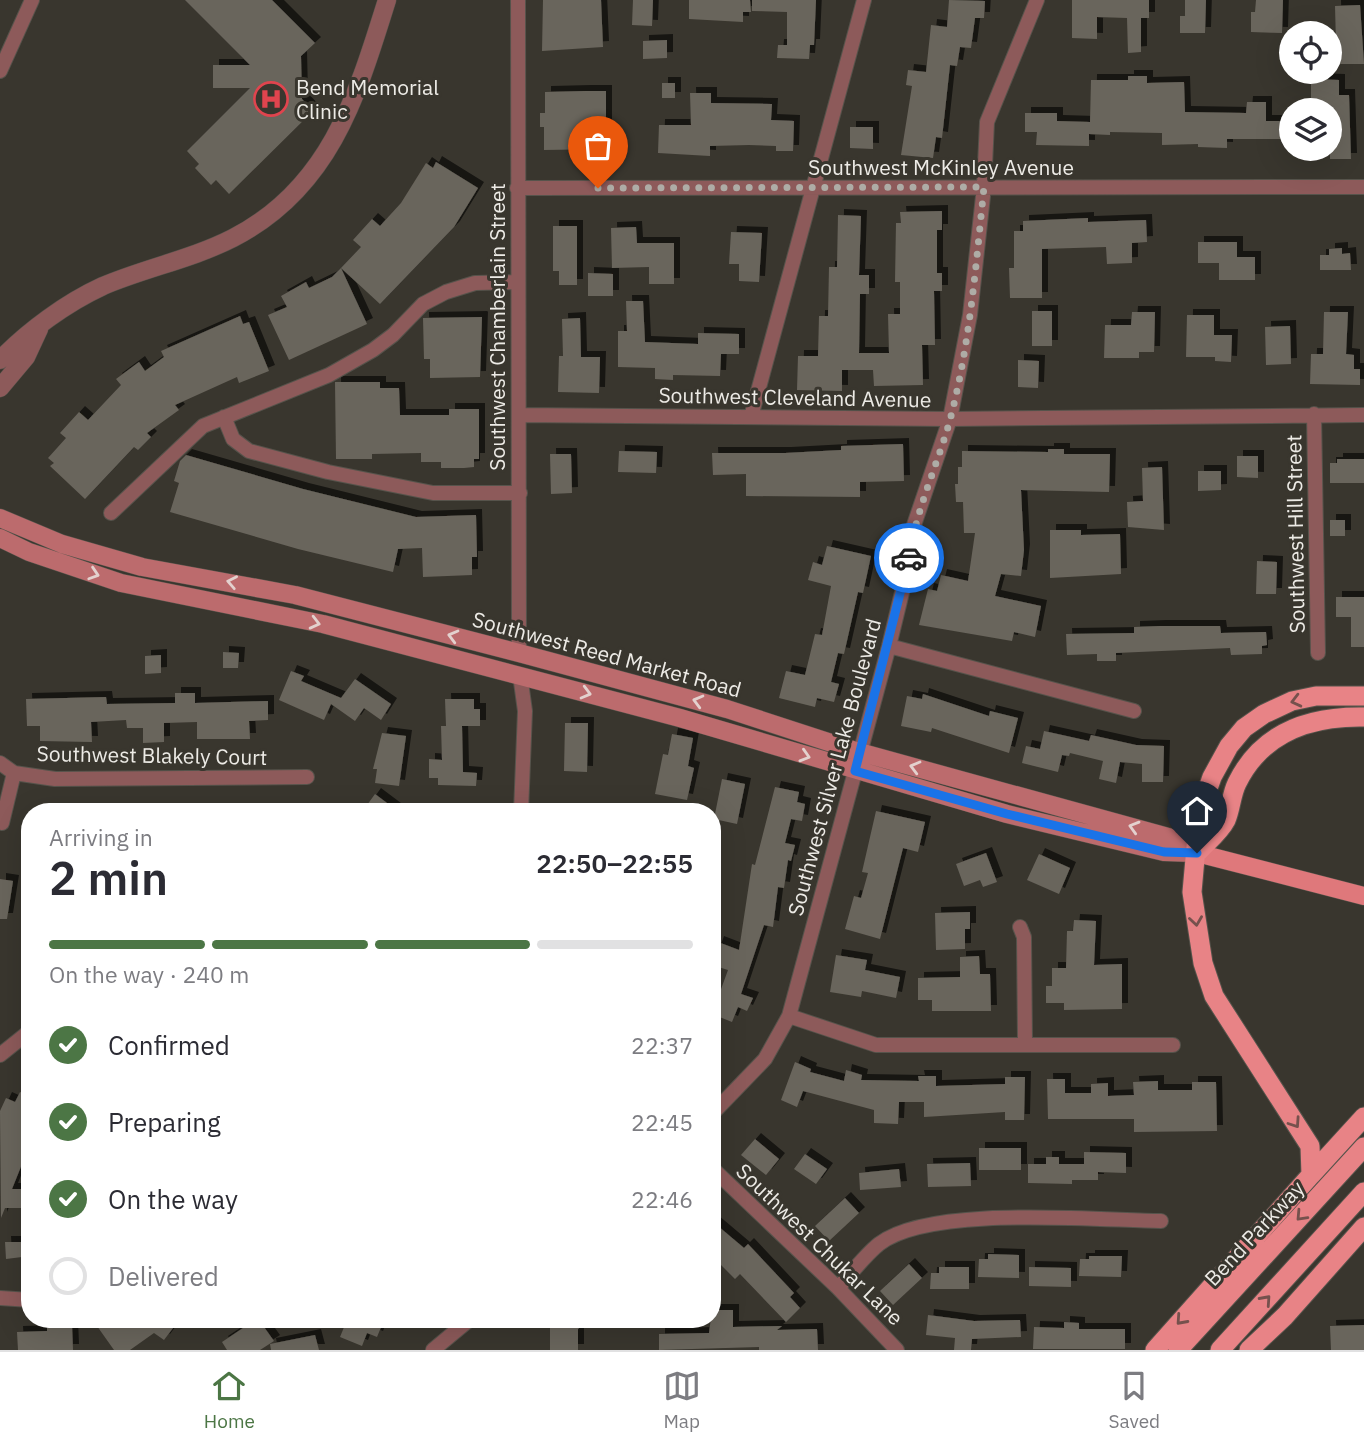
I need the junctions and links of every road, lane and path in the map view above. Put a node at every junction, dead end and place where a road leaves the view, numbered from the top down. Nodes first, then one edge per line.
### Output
1 (32, 0) edge
2 (387, 0) edge
3 (518, 0) edge
4 (864, 0) edge
5 (1037, 0) edge
6 (0, 71) edge
7 (517, 187) junction
8 (984, 187) junction
9 (1364, 187) edge
10 (813, 188) junction
11 (518, 282) junction
12 (39, 328) junction
13 (0, 360) edge
14 (0, 388) edge
15 (1314, 414) junction
16 (519, 415) junction
17 (1364, 415) edge
18 (224, 417) junction
19 (751, 417) junction
20 (950, 419) junction
21 (520, 493) junction
22 (111, 513) dead end
23 (0, 518) edge
24 (0, 538) edge
25 (889, 646) junction
26 (519, 653) junction
27 (1318, 653) dead end
28 (520, 675) junction
29 (1364, 696) edge
30 (1134, 711) dead end
31 (1364, 717) edge
32 (859, 752) junction
33 (0, 763) edge
34 (855, 771) junction
35 (14, 773) junction
36 (307, 777) dead end
37 (521, 803) edge
38 (2, 823) dead end
39 (1197, 853) junction
40 (1364, 896) edge
41 (1020, 927) dead end
42 (789, 1016) junction
43 (21, 1038) edge
44 (1025, 1044) junction
45 (1173, 1045) dead end
46 (0, 1055) edge
47 (721, 1105) edge
48 (1364, 1117) edge
49 (1364, 1147) edge
50 (1311, 1175) junction
51 (721, 1177) edge
52 (1364, 1192) edge
53 (1161, 1221) dead end
54 (1364, 1227) edge
55 (838, 1288) junction
56 (0, 1298) edge
57 (21, 1299) edge
58 (459, 1328) edge
59 (433, 1350) edge
60 (897, 1350) edge
61 (1155, 1350) edge
62 (1178, 1350) edge
63 (1220, 1350) edge
64 (1249, 1350) edge

1 - 6 street
2 - 12 street
3 - 7 street, Southwest Chamberlain Street
4 - 10 street
5 - 8 street, Southwest Silver Lake Boulevard
7 - 10 street, Southwest McKinley Avenue
7 - 11 street, Southwest Chamberlain Street
8 - 9 street, Southwest McKinley Avenue
8 - 10 street, Southwest McKinley Avenue
8 - 20 street, Southwest Silver Lake Boulevard
10 - 19 street
11 - 16 street, Southwest Chamberlain Street
11 - 18 street
12 - 13 street
12 - 14 street
15 - 17 street, Southwest Cleveland Avenue
15 - 20 street, Southwest Cleveland Avenue
15 - 27 street, Southwest Hill Street
16 - 19 street, Southwest Cleveland Avenue
16 - 21 street, Southwest Chamberlain Street
18 - 21 street
18 - 22 street
19 - 20 street, Southwest Cleveland Avenue
20 - 25 street, Southwest Silver Lake Boulevard
21 - 26 street, Southwest Chamberlain Street
26 -> 23 main road, Southwest Reed Market Road
24 -> 28 main road, Southwest Reed Market Road
25 - 30 street
25 - 32 street, Southwest Silver Lake Boulevard
32 -> 26 main road, Southwest Reed Market Road
28 -> 34 main road, Southwest Reed Market Road
28 - 37 street
29 -> 39 highway
31 - 39 highway
32 - 34 street, Southwest Silver Lake Boulevard
39 -> 32 main road, Southwest Reed Market Road
33 - 35 street, Southwest Blakely Court
34 - 39 main road, Southwest Reed Market Road
34 - 42 street, Southwest Silver Lake Boulevard
35 - 36 street, Southwest Blakely Court
35 - 38 street
39 - 40 main road, Southwest Reed Market Road
39 -> 50 highway
41 - 44 street
42 - 44 street
42 - 47 street, Southwest Silver Lake Boulevard
43 - 46 street
44 - 45 street
48 - 50 highway
49 -> 62 highway, Bend Parkway
50 -> 61 highway
51 - 55 street, Southwest Chukar Lane
63 -> 52 highway
53 - 55 street
54 - 64 highway
55 - 60 street, Southwest Chukar Lane
56 - 57 street
58 - 59 street

